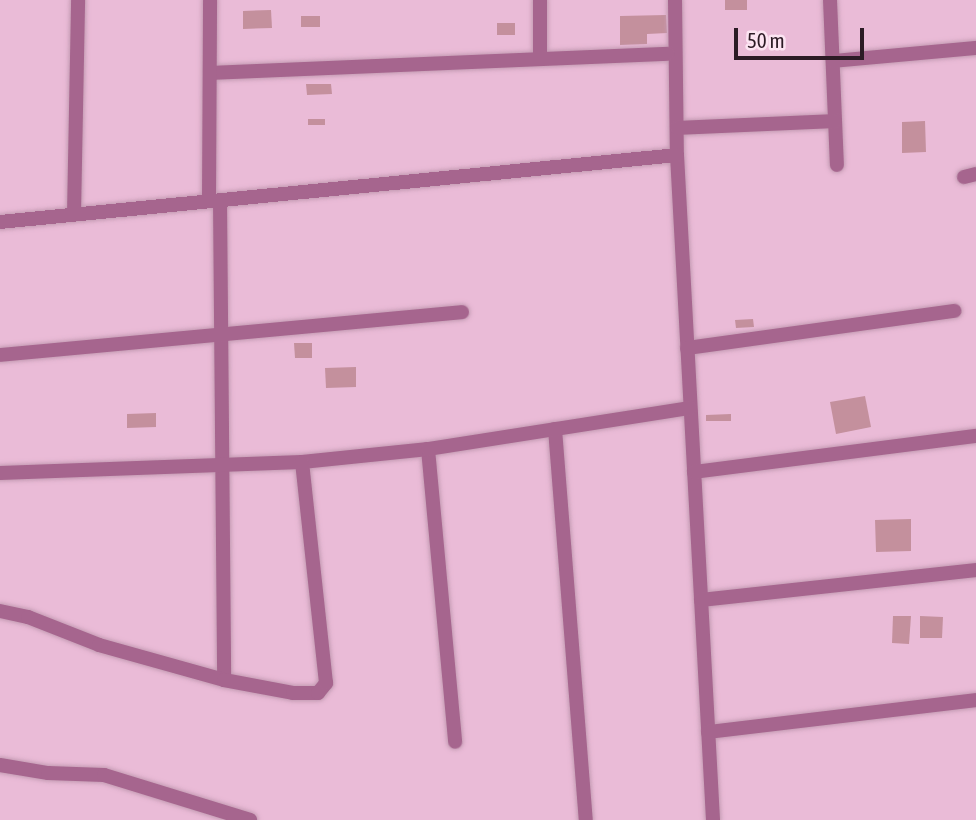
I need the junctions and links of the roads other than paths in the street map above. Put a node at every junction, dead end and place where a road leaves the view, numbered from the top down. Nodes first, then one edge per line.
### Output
1 (78, 0) edge
2 (210, 0) edge
3 (540, 0) edge
4 (675, 0) edge
5 (830, 0) edge
6 (976, 48) edge
7 (668, 54) dead end
8 (540, 59) junction
9 (833, 61) junction
10 (209, 74) junction
11 (835, 121) junction
12 (677, 128) junction
13 (677, 155) junction
14 (837, 165) dead end
15 (214, 201) junction
16 (74, 215) junction
17 (0, 222) edge
18 (954, 311) dead end
19 (462, 312) dead end
20 (220, 334) junction
21 (687, 348) junction
22 (0, 355) edge
23 (691, 408) junction
24 (555, 429) junction
25 (976, 436) edge
26 (428, 449) junction
27 (302, 462) junction
28 (221, 465) junction
29 (694, 472) junction
30 (0, 474) edge
31 (976, 570) edge
32 (701, 600) junction
33 (0, 611) edge
34 (224, 680) junction
35 (976, 700) edge
36 (708, 732) junction
37 (455, 742) dead end
38 (0, 765) edge
39 (250, 820) edge
40 (586, 820) edge
41 (713, 820) edge

1 - 16 street
2 - 10 street
3 - 8 street
4 - 12 street
5 - 9 street
6 - 9 street
7 - 8 street
8 - 10 street
9 - 11 street
10 - 15 street
11 - 12 street
11 - 14 street
12 - 13 street
13 - 15 street
13 - 21 street
15 - 16 street
15 - 20 street
16 - 17 street
18 - 21 street
19 - 20 street
20 - 22 street
20 - 28 street
21 - 23 street
23 - 24 street
23 - 29 street
24 - 26 street
24 - 40 street
25 - 29 street
26 - 27 street
26 - 37 street
27 - 28 street
27 - 34 street
28 - 30 street
28 - 34 street
29 - 32 street
31 - 32 street
32 - 36 street
33 - 34 street
35 - 36 street
36 - 41 street
38 - 39 street

